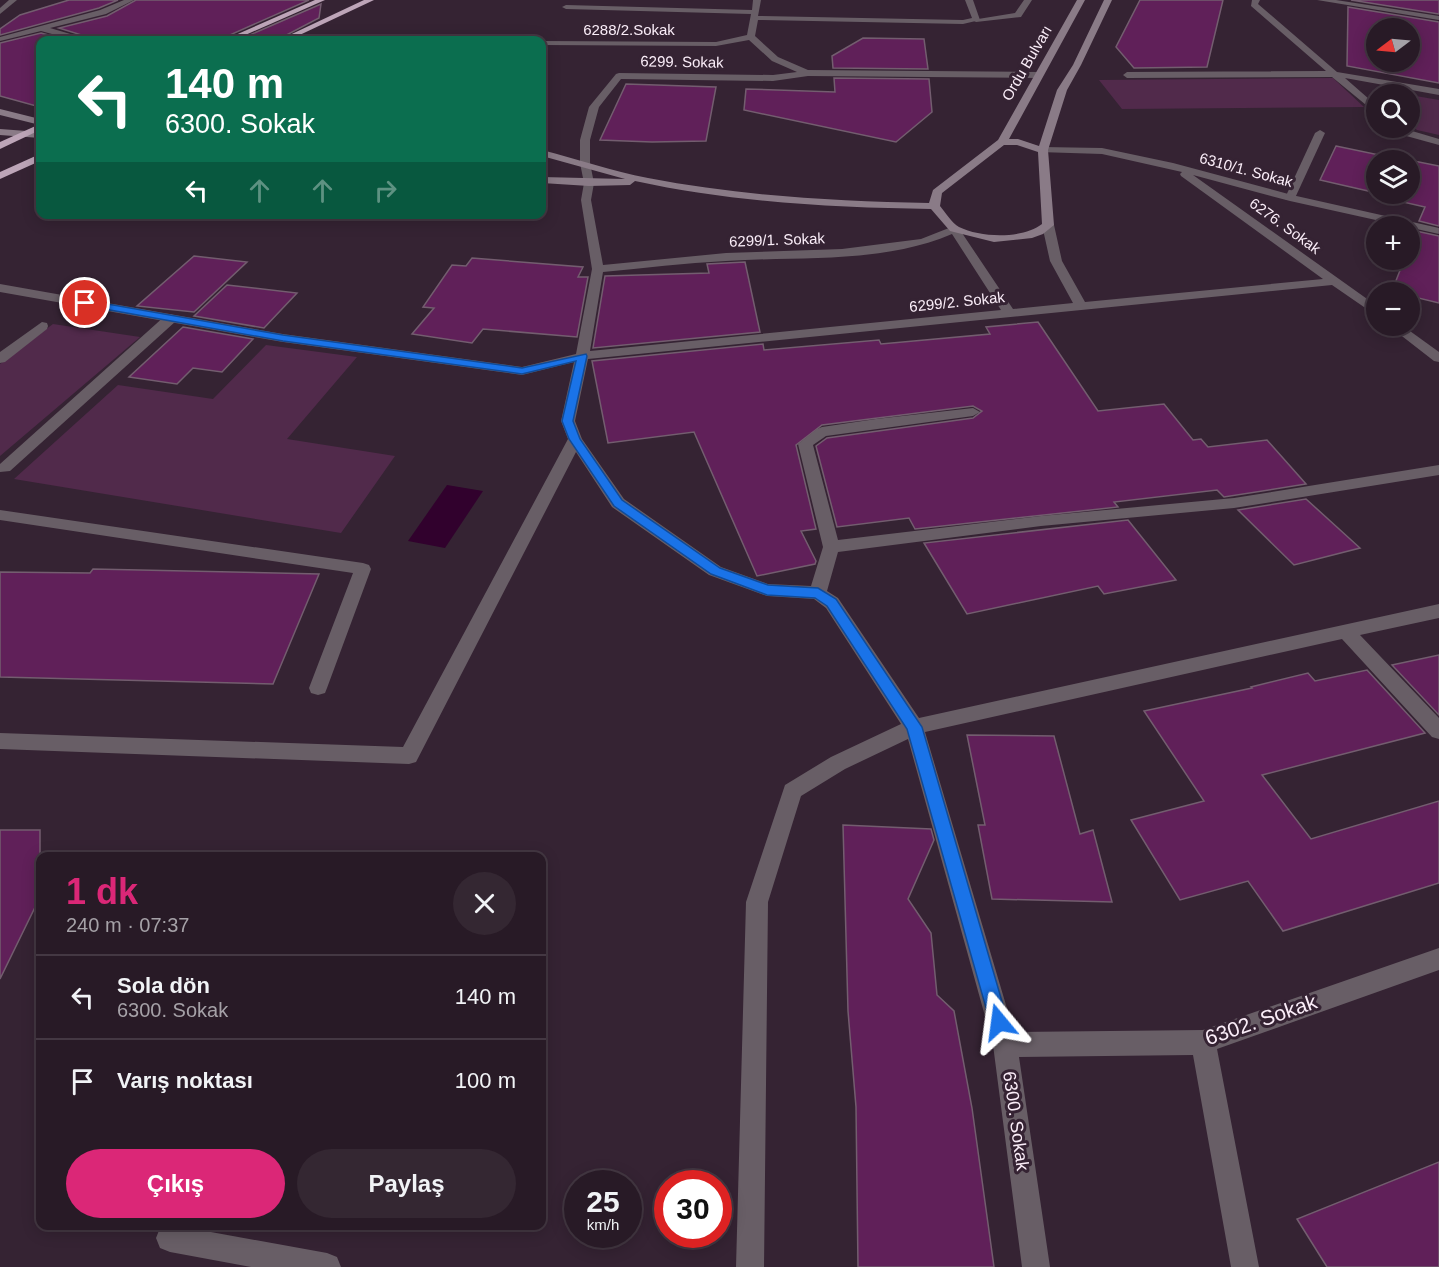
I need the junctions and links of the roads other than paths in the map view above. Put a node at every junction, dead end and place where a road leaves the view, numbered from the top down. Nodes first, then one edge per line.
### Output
1 (12, 0) edge
2 (130, 0) edge
3 (321, 0) edge
4 (370, 0) edge
5 (757, 0) edge
6 (969, 0) edge
7 (1028, 0) edge
8 (1081, 0) edge
9 (1108, 0) edge
10 (1256, 0) edge
11 (1322, 0) edge
12 (0, 2) edge
13 (566, 7) dead end
14 (0, 12) edge
15 (755, 15) junction
16 (1439, 18) edge
17 (976, 20) junction
18 (42, 29) junction
19 (67, 36) edge
20 (237, 36) edge
21 (292, 36) edge
22 (751, 37) junction
23 (0, 39) edge
24 (546, 43) edge
25 (808, 73) junction
26 (1335, 74) junction
27 (1038, 75) junction
28 (1127, 75) dead end
29 (1439, 92) edge
30 (1366, 101) edge
31 (0, 112) edge
32 (36, 121) edge
33 (36, 129) edge
34 (0, 132) edge
35 (1320, 133) dead end
36 (23, 134) junction
37 (36, 135) edge
38 (1420, 136) edge
39 (1439, 141) edge
40 (1002, 142) junction
41 (0, 146) edge
42 (1043, 150) junction
43 (546, 154) edge
44 (36, 159) edge
45 (585, 163) junction
46 (1173, 166) junction
47 (0, 176) edge
48 (546, 180) edge
49 (646, 181) junction
50 (589, 183) junction
51 (1290, 198) junction
52 (934, 206) junction
53 (1048, 225) junction
54 (954, 229) junction
55 (1439, 231) edge
56 (598, 269) junction
57 (1335, 281) junction
58 (0, 288) edge
59 (1366, 304) edge
60 (1081, 307) junction
61 (1010, 314) junction
62 (171, 318) junction
63 (42, 326) dead end
64 (1409, 336) edge
65 (582, 356) junction
66 (1439, 358) edge
67 (0, 359) edge
68 (973, 412) dead end
69 (575, 439) junction
70 (5, 468) dead end
71 (1439, 470) edge
72 (0, 515) edge
73 (831, 547) junction
74 (818, 593) junction
75 (1439, 611) edge
76 (1346, 632) junction
77 (318, 688) dead end
78 (914, 727) junction
79 (1439, 731) edge
80 (0, 741) edge
81 (1439, 959) edge
82 (1203, 1042) junction
83 (1005, 1045) junction
84 (170, 1238) dead end
85 (327, 1267) edge
86 (750, 1267) edge
87 (1036, 1267) edge
88 (1245, 1267) edge

1 - 12 street
1 - 14 street
2 - 18 street
3 - 20 highway
4 - 21 highway
5 - 15 street
6 - 17 street
7 - 17 street
8 - 27 main road, Ordu Bulvarı
9 - 42 main road
10 - 26 street
11 - 16 street
13 - 15 street
15 - 17 street
15 - 22 street
18 - 19 street
18 - 23 street
22 - 24 street, 6288/2.Sokak
22 - 25 street
25 - 27 street, 6299. Sokak
25 - 45 street, 6299. Sokak
26 - 28 street
26 - 29 street
26 - 30 street
27 - 40 main road, Ordu Bulvarı
31 - 32 main road
33 - 36 highway
34 - 36 main road
35 - 51 street
36 - 37 main road
36 - 41 highway
38 - 39 street
40 - 42 main road
40 - 52 main road, Ordu Bulvarı
42 - 46 street, 6310/1. Sokak
42 - 53 main road
43 - 45 main road
44 - 47 highway
45 - 49 main road
45 - 50 street, 6299. Sokak
46 - 51 street, 6310/1. Sokak
46 - 57 street, 6276. Sokak
48 - 50 main road
49 - 50 main road
49 - 52 main road
50 - 56 street, 6299. Sokak
51 - 55 street, 6310/1. Sokak
52 - 54 main road
53 - 54 main road
53 - 60 street
54 - 56 street, 6299/1. Sokak
54 - 61 street
56 - 65 street, 6299. Sokak
57 - 59 street, 6276. Sokak
57 - 60 street, 6299/2. Sokak
58 - 62 street
60 - 61 street, 6299/2. Sokak
61 - 65 street, 6299/2. Sokak
62 - 65 street
62 - 70 street
63 - 67 street
64 - 66 street
65 - 69 street
68 - 73 street
69 - 74 street
69 - 80 street
71 - 73 street
72 - 77 street
73 - 74 street
74 - 78 street, 6300. Sokak
75 - 76 street
76 - 78 street
76 - 79 street
78 - 83 street, 6300. Sokak
78 - 86 street
81 - 82 street, 6302. Sokak
82 - 83 street, 6302. Sokak
82 - 88 street
83 - 87 street, 6300. Sokak
84 - 85 street

